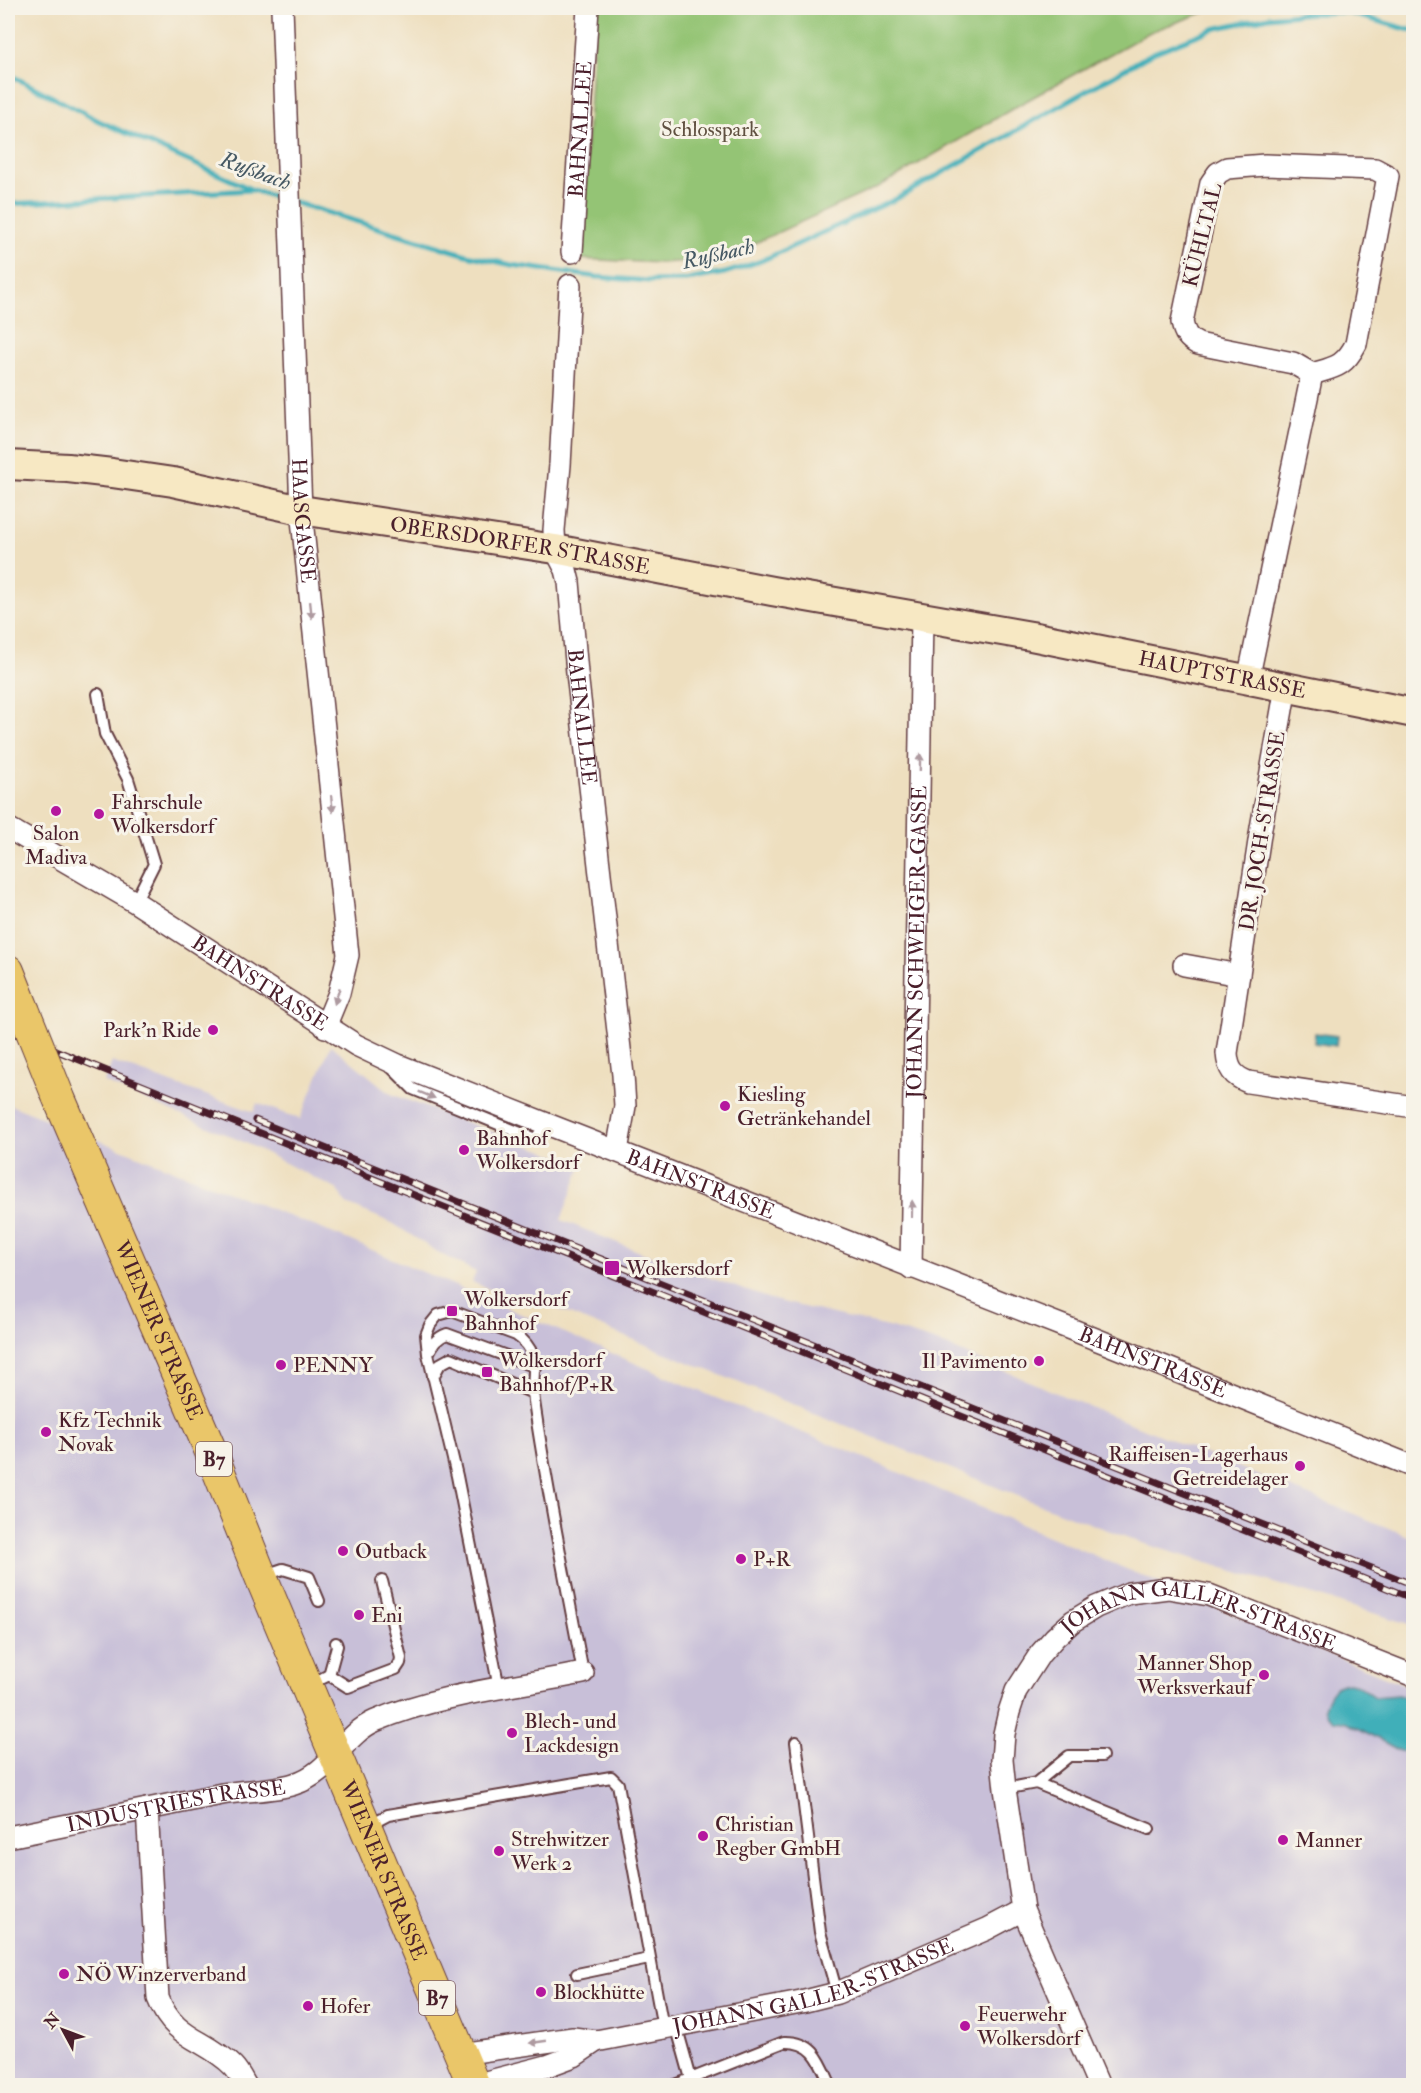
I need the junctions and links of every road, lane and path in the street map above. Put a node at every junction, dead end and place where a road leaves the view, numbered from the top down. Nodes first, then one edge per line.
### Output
1 (282, 8) edge
2 (588, 8) edge
3 (572, 252) dead end
4 (570, 285) dead end
5 (1312, 375) junction
6 (8, 465) edge
7 (301, 510) junction
8 (555, 549) junction
9 (922, 618) junction
10 (1031, 636) joint
11 (1248, 680) junction
12 (1286, 687) junction
13 (98, 694) dead end
14 (1413, 712) edge
15 (8, 815) edge
16 (12, 835) edge
17 (135, 902) junction
18 (1184, 965) dead end
19 (8, 971) edge
20 (1239, 975) junction
21 (326, 1028) junction
22 (1413, 1107) edge
23 (617, 1151) junction
24 (911, 1268) junction
25 (428, 1354) junction
26 (536, 1367) junction
27 (433, 1377) junction
28 (533, 1393) junction
29 (1413, 1467) edge
30 (261, 1576) junction
31 (382, 1581) dead end
32 (319, 1601) dead end
33 (336, 1643) dead end
34 (584, 1673) joint
35 (1413, 1676) edge
36 (318, 1681) junction
37 (500, 1688) junction
38 (796, 1743) dead end
39 (337, 1755) junction
40 (1102, 1756) dead end
41 (1036, 1783) junction
42 (1005, 1789) junction
43 (147, 1809) junction
44 (366, 1826) junction
45 (1149, 1829) dead end
46 (8, 1837) edge
47 (1023, 1910) junction
48 (649, 1959) junction
49 (578, 1974) dead end
50 (837, 1993) junction
51 (669, 2026) junction
52 (596, 2041) junction
53 (460, 2054) junction
54 (547, 2066) junction
55 (692, 2082) edge
56 (246, 2085) edge
57 (474, 2085) edge
58 (530, 2085) edge
59 (673, 2085) edge
60 (831, 2085) edge
61 (1099, 2085) edge

1 - 7 street, HAASGASSE
2 - 3 street, BAHNALLEE
4 - 8 street, BAHNALLEE
5 - 5 street, KÜHLTAL
5 - 11 street
6 - 7 main road, OBERSDORFER STRASSE
7 - 8 main road, OBERSDORFER STRASSE
7 -> 21 street, HAASGASSE
8 - 9 main road, OBERSDORFER STRASSE
8 - 23 street, BAHNALLEE
9 - 10 main road, OBERSDORFER STRASSE
24 -> 9 street, JOHANN SCHWEIGER-GASSE
10 - 11 main road, HAUPTSTRASSE
11 - 12 main road, HAUPTSTRASSE
12 - 14 main road, HAUPTSTRASSE
12 - 20 street, DR. JOCH-STRASSE
13 - 17 lane
15 - 16 street, BAHNSTRASSE
16 - 17 street, BAHNSTRASSE
17 - 21 street, BAHNSTRASSE
18 - 20 street
19 - 30 main road, WIENER STRASSE / B7, bridge
20 - 22 street, DR. JOCH-STRASSE
21 - 23 street, BAHNSTRASSE
23 - 24 street, BAHNSTRASSE
24 - 29 street, BAHNSTRASSE
25 - 26 lane
25 - 26 lane
25 - 27 lane
26 - 28 lane
27 - 28 lane
27 - 37 lane
28 - 34 lane
30 - 32 lane
30 - 36 main road, WIENER STRASSE / B7
31 - 36 lane
33 - 36 lane
34 - 37 street, WIENER STRASSE
35 - 42 street, JOHANN GALLER-STRASSE
36 - 39 main road, WIENER STRASSE / B7
37 - 39 street, WIENER STRASSE
38 - 50 lane
39 - 43 street, INDUSTRIESTRASSE
39 - 44 main road, WIENER STRASSE / B7
40 - 41 lane
41 - 42 lane
41 - 45 lane
42 - 47 street, JOHANN GALLER-STRASSE
43 - 46 street, INDUSTRIESTRASSE
43 - 56 street
44 - 48 lane
44 - 53 main road, WIENER STRASSE / B7
47 - 50 street, JOHANN GALLER-STRASSE
47 - 61 street, JOHANN GALLER-STRASSE
48 - 49 lane
48 - 51 lane
50 - 51 street, JOHANN GALLER-STRASSE
51 - 52 street, JOHANN GALLER-STRASSE
51 - 55 lane
52 -> 53 street, JOHANN GALLER-STRASSE
52 - 54 street, JOHANN GALLER-STRASSE
53 - 57 main road, WIENER STRASSE / B7
54 - 57 street, JOHANN GALLER-STRASSE
54 - 58 street, JOHANN GALLER-STRASSE
55 - 59 lane
55 - 60 lane

